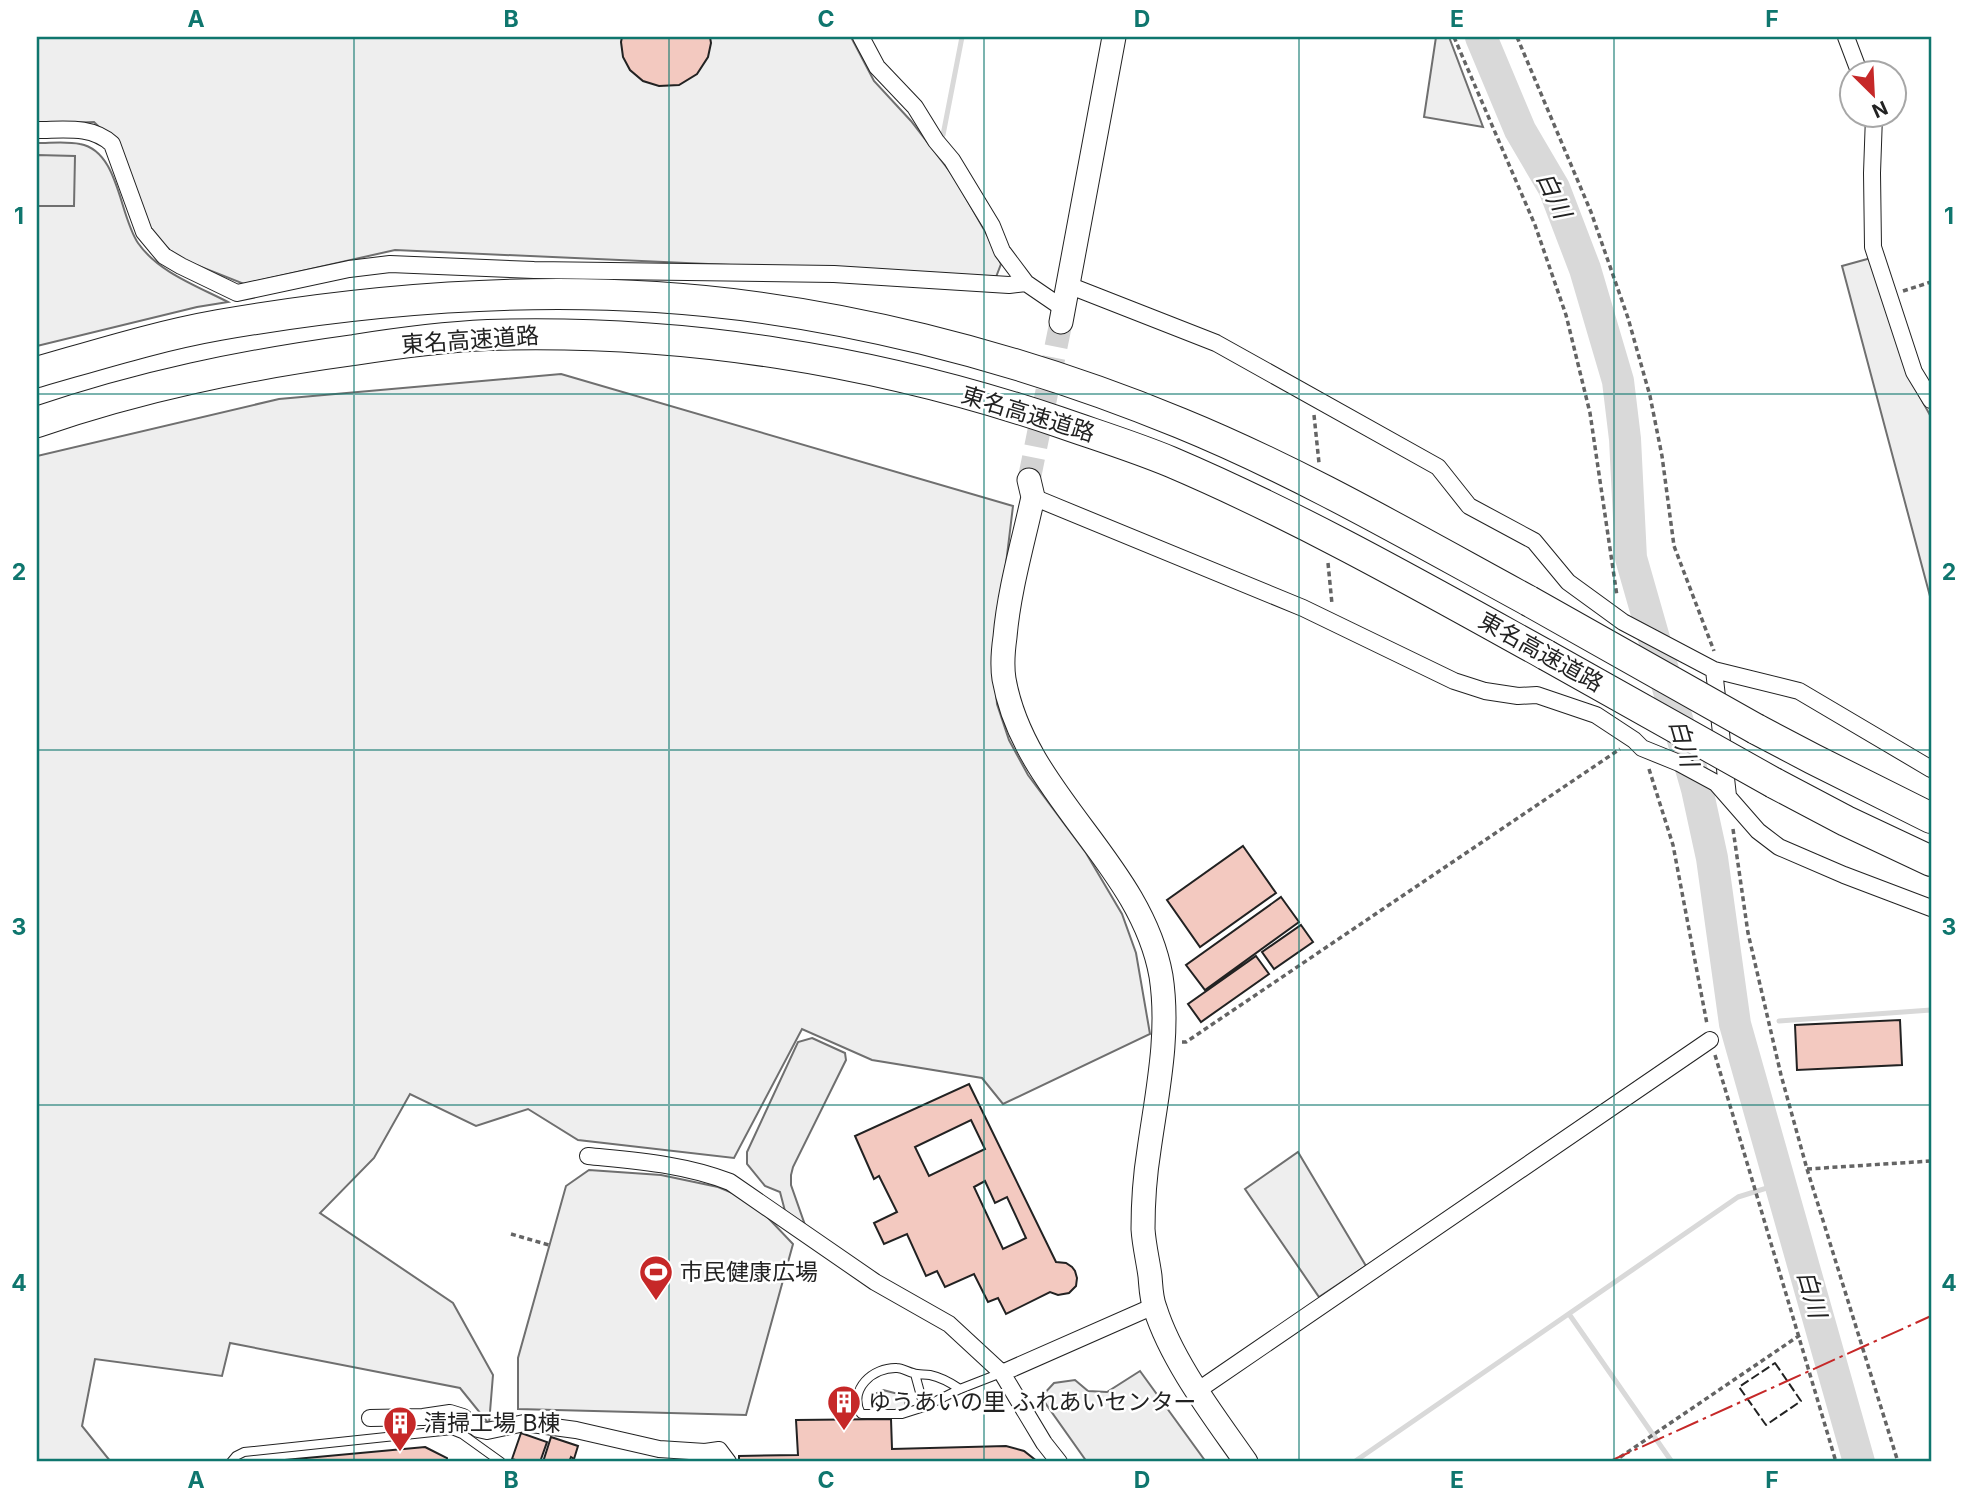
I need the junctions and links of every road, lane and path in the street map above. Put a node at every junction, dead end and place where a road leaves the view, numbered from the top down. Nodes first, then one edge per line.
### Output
1 (861, 37) edge
2 (1114, 37) edge
3 (1454, 37) edge
4 (1517, 37) edge
5 (1846, 37) edge
6 (1855, 60) edge
7 (37, 130) edge
8 (1874, 130) edge
9 (1931, 282) edge
10 (1026, 283) junction
11 (1068, 285) junction
12 (1888, 296) junction
13 (1063, 315) joint
14 (37, 372) edge
15 (1312, 397) junction
16 (1931, 400) edge
17 (37, 422) edge
18 (1319, 468) dead end
19 (1031, 489) joint
20 (1328, 560) dead end
21 (1624, 622) junction
22 (1334, 623) junction
23 (1714, 670) junction
24 (1638, 744) junction
25 (1931, 769) edge
26 (1728, 796) junction
27 (1931, 818) edge
28 (1931, 861) edge
29 (1931, 908) edge
30 (1710, 1041) junction
31 (1164, 1044) junction
32 (588, 1156) dead end
33 (1931, 1161) edge
34 (1807, 1169) junction
35 (510, 1234) dead end
36 (550, 1245) dead end
37 (1154, 1306) junction
38 (1800, 1335) junction
39 (1002, 1373) junction
40 (915, 1374) junction
41 (960, 1389) junction
42 (1197, 1391) junction
43 (924, 1407) junction
44 (370, 1418) dead end
45 (231, 1462) edge
46 (501, 1462) edge
47 (728, 1462) edge
48 (1059, 1462) edge
49 (1247, 1462) edge
50 (1613, 1462) edge
51 (1836, 1462) edge
52 (1898, 1462) edge

1 - 10 street
2 - 11 street
3 - 21 path
4 - 23 path
5 - 6 street
7 - 10 street
8 - 12 street
9 - 12 path
10 - 13 street
11 - 13 street
11 - 15 street
12 - 16 street
14 - 27 highway, 東名高速道路, bridge
15 - 18 path
15 - 21 street
17 - 28 highway, 東名高速道路, bridge
19 - 22 street
19 - 31 street
20 - 22 path
21 - 23 street
22 - 24 street
23 - 25 street
23 - 26 street
24 - 26 street
24 - 30 path
24 - 31 path
26 - 29 street
26 - 34 path
30 - 38 path
30 - 42 street
31 - 37 street
32 - 39 street
33 - 34 path
34 - 52 path
35 - 36 path
37 - 39 street
37 - 42 street
38 - 50 path
38 - 51 path
39 - 41 lane
39 - 48 street
40 - 41 lane
40 - 43 lane
40 - 43 lane
41 - 43 lane
42 - 49 street
44 - 47 street
45 - 46 lane

